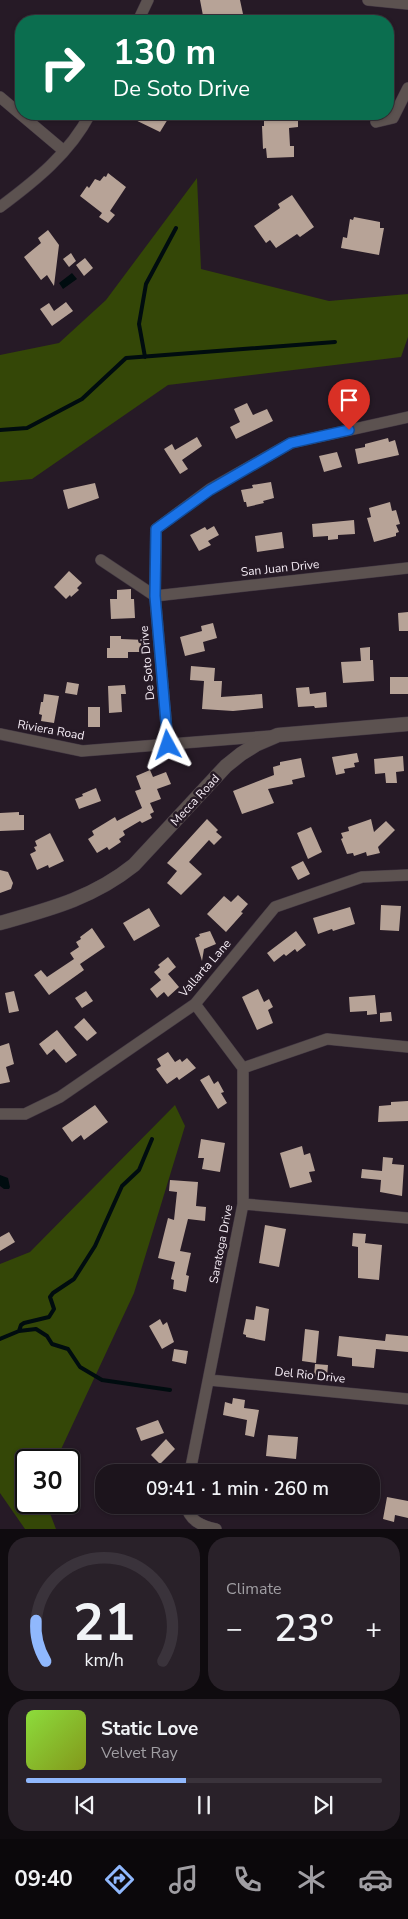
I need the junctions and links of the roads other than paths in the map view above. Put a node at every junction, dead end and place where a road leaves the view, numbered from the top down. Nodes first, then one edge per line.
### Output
1 (148, 0) edge
2 (368, 0) edge
3 (408, 4) edge
4 (141, 15) edge
5 (408, 88) edge
6 (0, 97) edge
7 (15, 110) edge
8 (394, 116) edge
9 (27, 120) edge
10 (86, 120) edge
11 (384, 120) edge
12 (376, 122) dead end
13 (64, 151) junction
14 (0, 207) edge
15 (408, 420) edge
16 (101, 560) dead end
17 (408, 568) edge
18 (155, 596) junction
19 (408, 724) edge
20 (0, 734) edge
21 (278, 735) junction
22 (168, 745) junction
23 (408, 875) edge
24 (0, 923) edge
25 (195, 1004) junction
26 (408, 1047) edge
27 (243, 1068) junction
28 (0, 1114) edge
29 (243, 1204) junction
30 (408, 1218) edge
31 (209, 1380) junction
32 (408, 1399) edge
33 (192, 1464) edge
34 (189, 1514) edge
35 (216, 1529) edge

1 - 4 street
2 - 3 street
5 - 8 street
6 - 7 street
9 - 13 street
10 - 13 street
11 - 12 street
13 - 14 street
15 - 18 street, De Soto Drive
16 - 18 street
17 - 18 street, San Juan Drive
18 - 22 street, De Soto Drive
19 - 21 street, Mecca Road
20 - 22 street, Riviera Road
21 - 22 street, Riviera Road
21 - 24 street, Mecca Road
23 - 25 street, Vallarta Lane
25 - 27 street
25 - 28 street, Vallarta Lane
26 - 27 street
27 - 29 street, Saratoga Drive
29 - 30 street
29 - 31 street, Saratoga Drive
31 - 32 street, Del Rio Drive
31 - 33 street, Saratoga Drive
34 - 35 street

